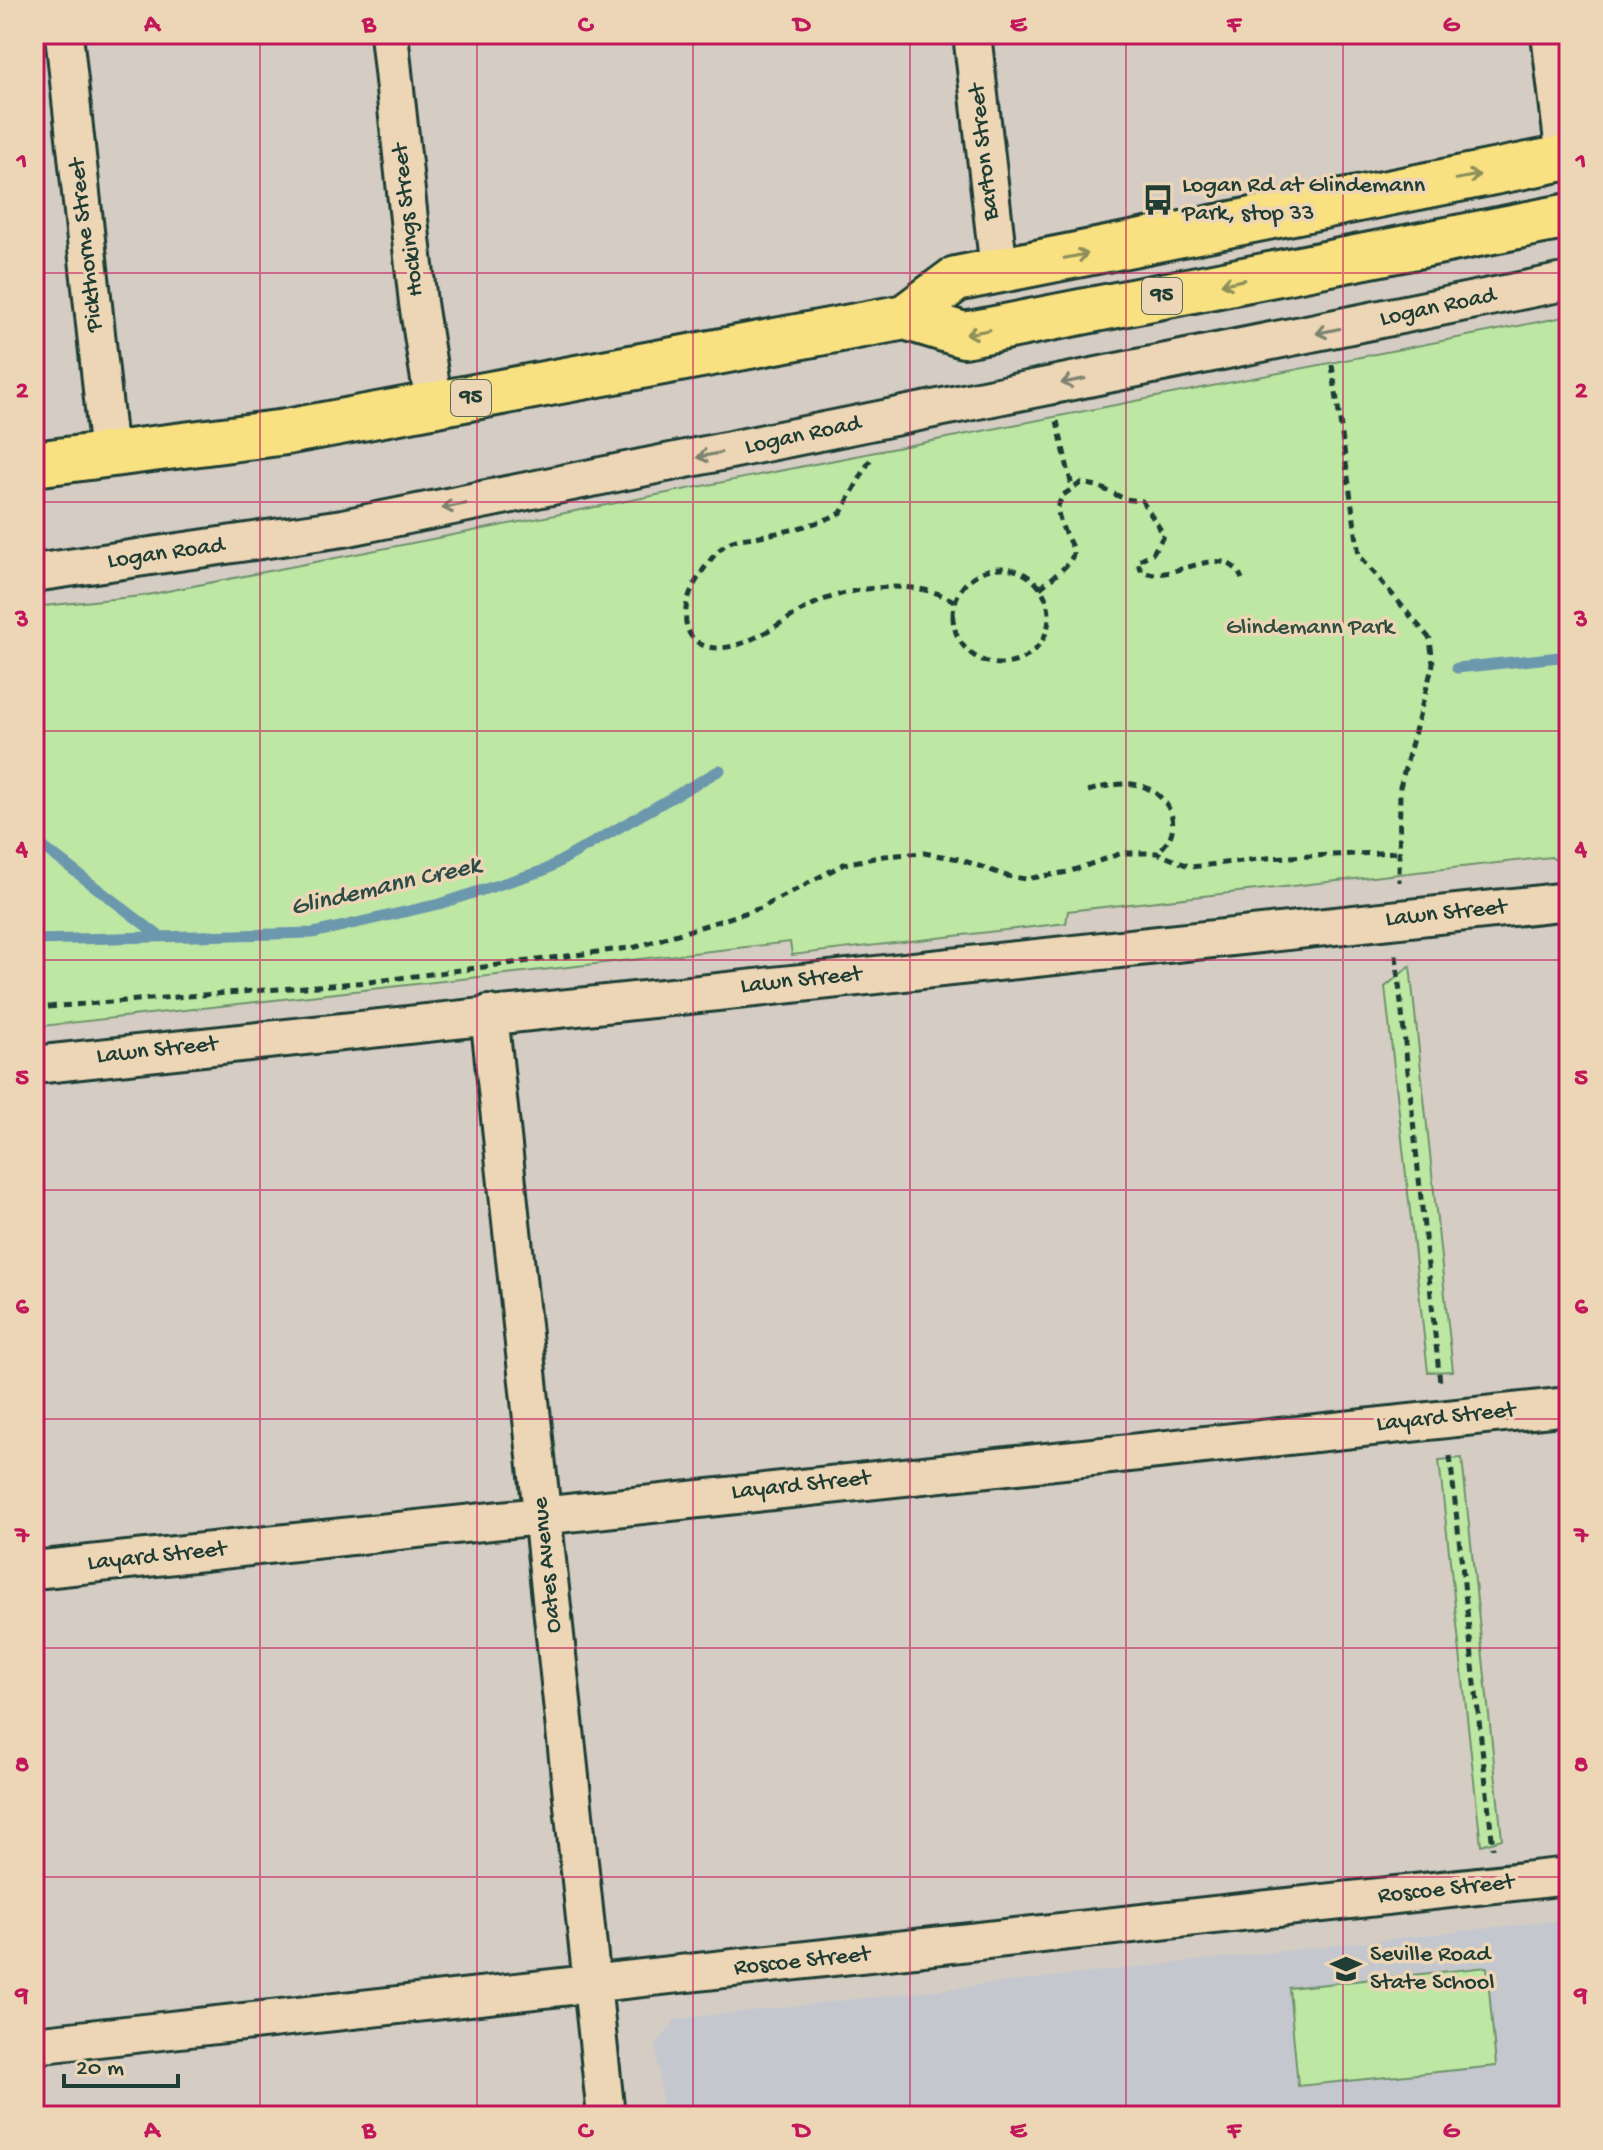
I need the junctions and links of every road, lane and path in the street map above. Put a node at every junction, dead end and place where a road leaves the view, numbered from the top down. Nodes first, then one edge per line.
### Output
1 (64, 34) edge
2 (389, 34) edge
3 (972, 34) edge
4 (1550, 34) edge
5 (1567, 157) edge
6 (1569, 216) edge
7 (999, 270) junction
8 (1569, 281) edge
9 (905, 317) junction
10 (1331, 357) dead end
11 (1049, 386) junction
12 (434, 405) junction
13 (884, 420) junction
14 (109, 455) junction
15 (34, 464) edge
16 (1072, 487) junction
17 (34, 573) edge
18 (1242, 579) dead end
19 (1040, 588) junction
20 (955, 602) junction
21 (1088, 791) dead end
22 (1399, 852) junction
23 (1157, 853) junction
24 (1569, 901) edge
25 (1393, 919) junction
26 (34, 1008) edge
27 (489, 1014) junction
28 (34, 1065) edge
29 (1569, 1406) edge
30 (1444, 1418) junction
31 (543, 1513) junction
32 (34, 1570) edge
33 (1569, 1876) edge
34 (1497, 1884) junction
35 (592, 1985) junction
36 (34, 2045) edge
37 (606, 2116) edge

1 - 14 street, Pickthorne Street
2 - 12 street, Hockings Street
3 - 7 street, Barton Street
4 - 5 street
7 -> 5 main road, 95
6 -> 9 main road, 95
7 - 9 main road, 95
8 -> 11 street, Logan Road
9 - 12 main road, 95
10 - 22 path
11 - 13 street, Logan Road
11 - 16 path
12 - 14 main road, 95
13 -> 17 street, Logan Road
13 - 20 path
14 - 15 main road, 95
16 - 18 path
16 - 19 path
19 - 20 path
19 - 20 path
21 - 23 path
22 - 23 path
22 - 25 path
23 - 26 path
24 - 25 street, Lawn Street
25 - 27 street, Lawn Street
25 - 30 path
27 - 28 street, Lawn Street
27 - 31 street, Oates Avenue
29 - 30 street, Layard Street
30 - 31 street, Layard Street
30 - 34 path
31 - 32 street, Layard Street
31 - 35 street, Oates Avenue
33 - 34 street, Roscoe Street
34 - 35 street, Roscoe Street
35 - 36 street, Roscoe Street
35 - 37 street, Oates Avenue

